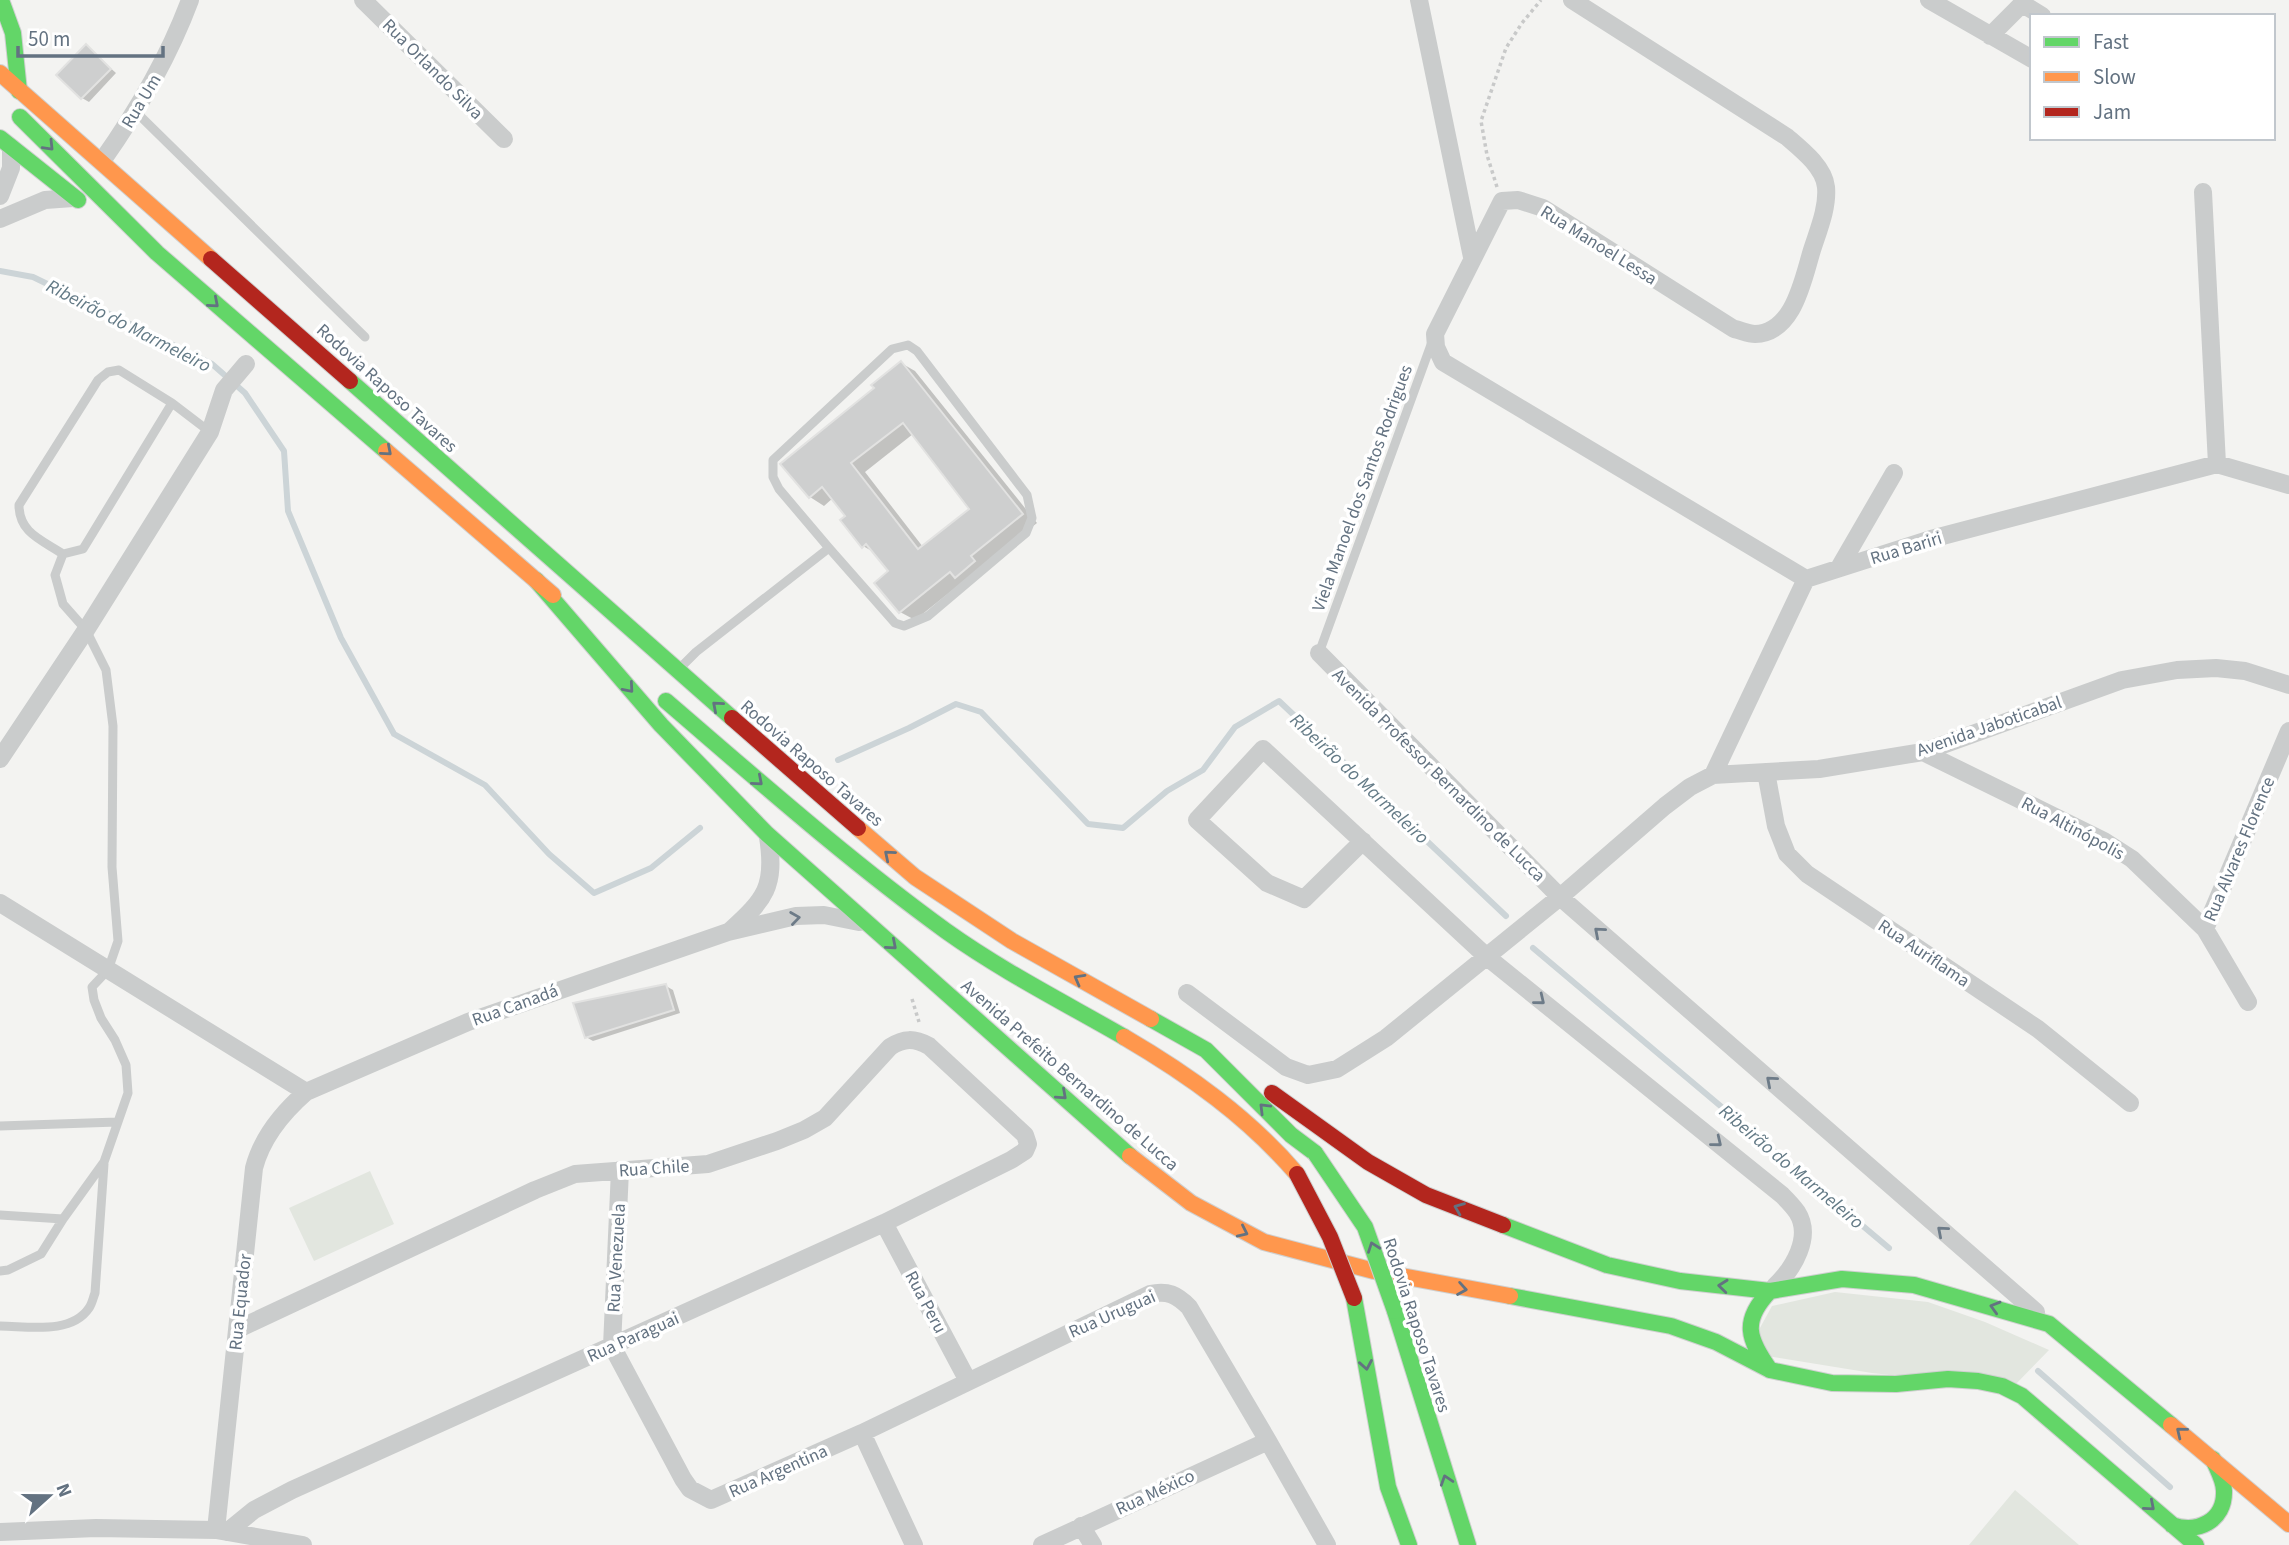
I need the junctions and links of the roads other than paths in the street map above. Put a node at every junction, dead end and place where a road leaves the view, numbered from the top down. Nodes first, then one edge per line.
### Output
1 (1, 0) edge
2 (190, 0) edge
3 (363, 0) edge
4 (1419, 0) edge
5 (1928, 0) edge
6 (1580, 2) edge
7 (2039, 14) edge
8 (1990, 36) junction
9 (2030, 58) edge
10 (0, 73) edge
11 (19, 91) junction
12 (8, 107) dead end
13 (136, 112) junction
14 (504, 139) dead end
15 (5, 143) edge
16 (102, 161) junction
17 (2203, 192) dead end
18 (0, 196) edge
19 (74, 198) junction
20 (0, 219) edge
21 (157, 253) junction
22 (1472, 257) junction
23 (1435, 334) junction
24 (365, 337) dead end
25 (243, 367) dead end
26 (172, 403) junction
27 (210, 432) junction
28 (2217, 464) junction
29 (1894, 473) dead end
30 (2289, 485) edge
31 (829, 548) junction
32 (63, 554) junction
33 (1839, 568) junction
34 (1807, 579) junction
35 (537, 580) junction
36 (86, 630) junction
37 (1319, 653) joint
38 (678, 671) junction
39 (2289, 685) edge
40 (2289, 731) edge
41 (1923, 752) junction
42 (0, 760) edge
43 (1766, 772) junction
44 (1713, 775) junction
45 (767, 834) junction
46 (1363, 841) junction
47 (1560, 897) junction
48 (0, 903) edge
49 (868, 924) junction
50 (2205, 929) junction
51 (729, 932) junction
52 (1487, 957) junction
53 (108, 970) junction
54 (1187, 993) dead end
55 (2248, 1002) dead end
56 (925, 1044) joint
57 (1206, 1050) junction
58 (306, 1092) junction
59 (2130, 1103) dead end
60 (117, 1122) junction
61 (0, 1126) edge
62 (104, 1162) junction
63 (620, 1170) junction
64 (0, 1214) edge
65 (63, 1219) junction
66 (884, 1223) junction
67 (0, 1271) edge
68 (1770, 1291) junction
69 (2049, 1324) junction
70 (0, 1326) edge
71 (238, 1329) junction
72 (612, 1346) junction
73 (1770, 1370) junction
74 (968, 1381) junction
75 (862, 1433) junction
76 (1268, 1441) junction
77 (2213, 1458) junction
78 (1388, 1487) junction
79 (2289, 1524) edge
80 (2172, 1525) junction
81 (1081, 1526) junction
82 (1388, 1530) dead end
83 (222, 1531) junction
84 (0, 1532) edge
85 (303, 1545) edge
86 (914, 1545) edge
87 (1042, 1545) edge
88 (1093, 1545) edge
89 (1326, 1545) edge
90 (1409, 1545) edge
91 (1468, 1545) edge
92 (2196, 1545) edge

1 - 11 highway
2 - 13 street, Rua Um
3 - 14 street, Rua Orlando Silva
4 - 22 street
5 - 8 street
6 - 22 street, Rua Manoel Lessa
7 - 8 street
8 - 9 street
10 - 11 highway, Rodovia Raposo Tavares
11 - 16 highway, Rodovia Raposo Tavares
12 -> 21 highway
13 - 16 street, Rua Um
13 - 24 lane
15 - 18 street
15 - 19 highway
16 - 38 highway, Rodovia Raposo Tavares
17 - 28 street
19 - 20 street
19 - 21 highway
21 -> 35 highway
22 - 23 street
23 - 34 street
23 - 37 lane, Viela Manoel dos Santos Rodrigues
25 - 27 street
26 - 27 lane
26 - 32 lane
26 - 32 lane
27 - 36 street
28 - 30 street
28 - 33 street, Rua Bariri
29 - 33 street
31 - 31 lane
31 - 38 lane
32 - 36 lane
33 - 34 street, Rua Bariri
34 - 44 street
35 -> 45 highway, Avenida Prefeito Bernardino de Lucca
35 -> 78 highway, bridge
36 - 42 street
36 - 53 lane
37 - 47 street, Avenida Professor Bernardino de Lucca
57 -> 38 highway, Rodovia Raposo Tavares
39 - 41 street, Avenida Jaboticabal
40 - 50 street, Rua Alvares Florence
41 - 43 street, Avenida Jaboticabal
41 - 50 street, Rua Altinópolis
43 - 44 street, Avenida Jaboticabal
43 - 59 street, Rua Auriflama
44 - 47 street, Avenida Jaboticabal
45 - 49 highway, Avenida Prefeito Bernardino de Lucca
45 - 51 street
46 - 46 street
46 - 52 street
47 - 52 street, Avenida Jaboticabal
69 -> 47 street, Avenida Professor Bernardino de Lucca
48 - 53 street
51 -> 49 street, Rua Canadá
49 -> 73 highway, Avenida Prefeito Bernardino de Lucca
50 - 55 street, Rua Altinópolis
51 - 58 street, Rua Canadá
52 - 54 street
52 -> 68 street
53 - 58 street
53 - 60 lane
56 - 63 street, Rua Chile
56 - 66 street, Rua Paraguai
68 -> 57 highway
91 -> 57 highway, Rodovia Raposo Tavares, bridge
58 - 71 street, Rua Equador
60 - 61 lane
60 - 62 lane
62 - 65 lane
62 - 70 lane
63 - 71 street, Rua Chile
63 - 72 street, Rua Venezuela
64 - 65 lane
65 - 67 lane
66 - 72 street, Rua Paraguai
66 - 74 street, Rua Peru
69 -> 68 highway
68 - 73 highway
77 -> 69 highway
71 - 83 street, Rua Equador
72 - 75 street, Rua Argentina
72 - 83 street, Rua Paraguai
73 -> 80 highway, Avenida Prefeito Bernardino de Lucca
74 - 75 street, Rua Uruguai
74 - 76 street, Rua Uruguai
75 - 86 street
76 - 81 street, Rua México
76 - 89 street, Rua Uruguai
77 - 79 highway
77 - 80 highway
78 - 82 highway
78 - 90 highway
80 - 92 highway, Avenida Prefeito Bernardino de Lucca
81 - 87 street, Rua México
81 - 88 street
83 - 84 street
83 - 85 street

